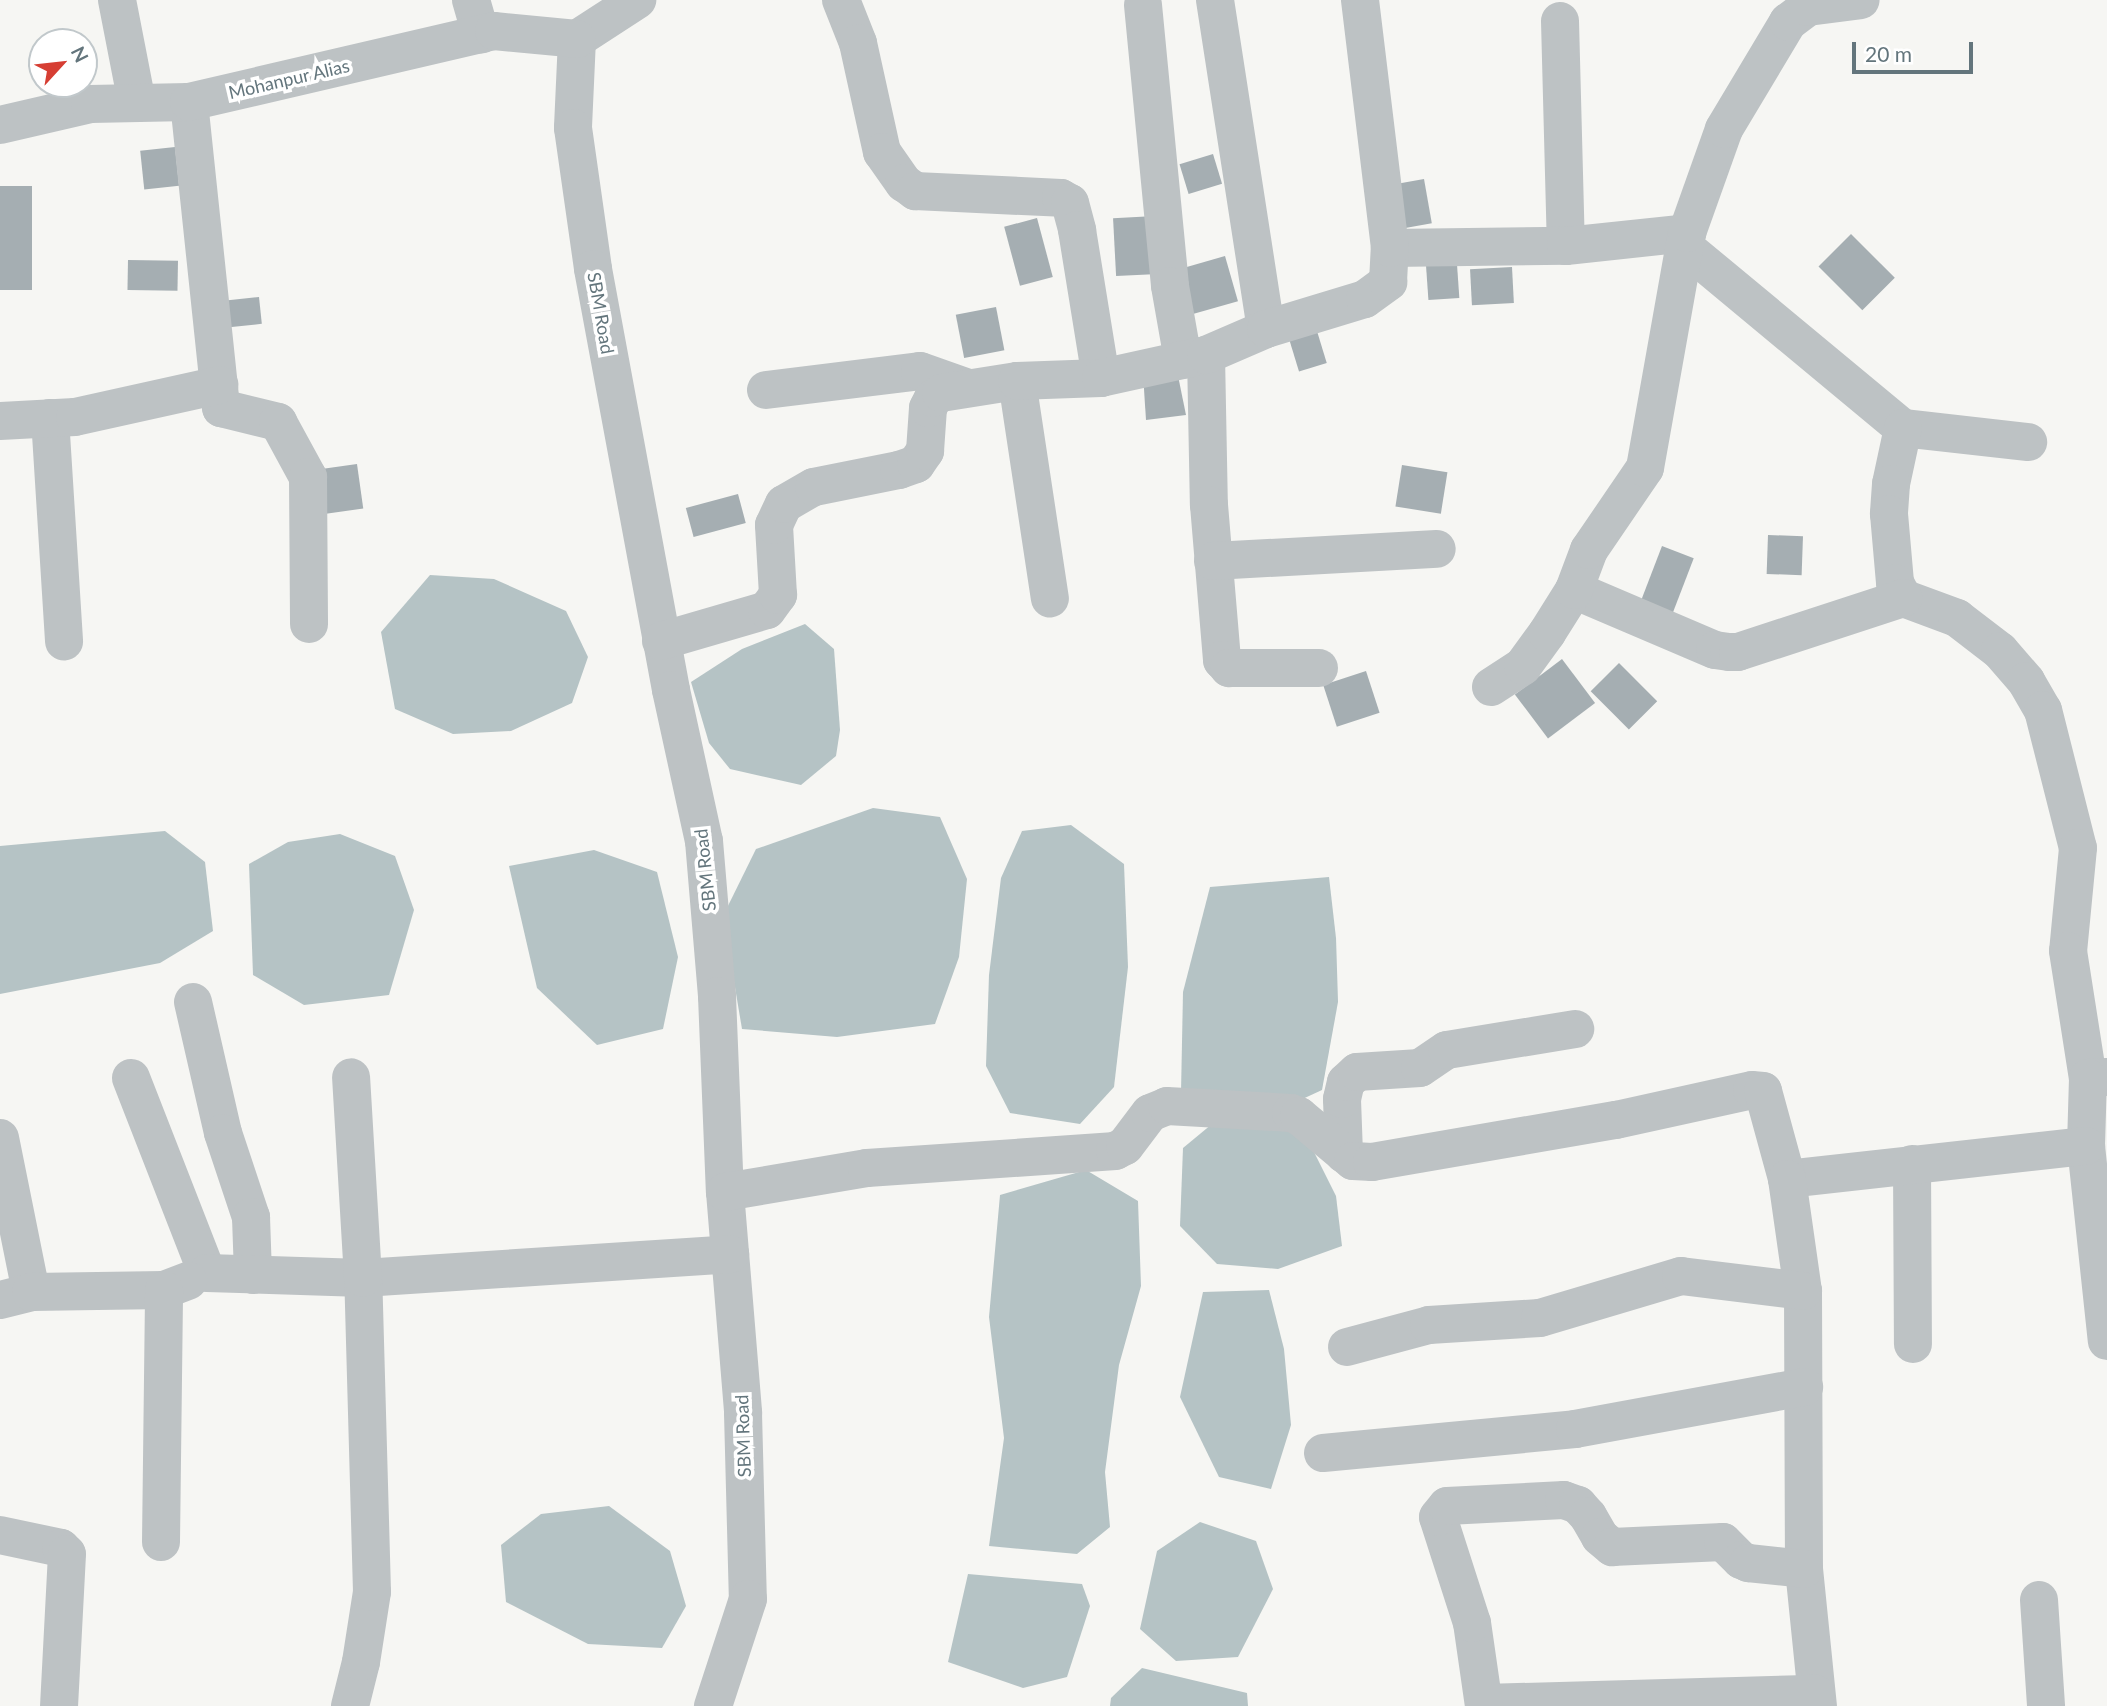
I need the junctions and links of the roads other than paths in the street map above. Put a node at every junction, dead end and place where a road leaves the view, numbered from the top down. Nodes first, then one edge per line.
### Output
1 (117, 0) edge
2 (637, 0) edge
3 (841, 0) edge
4 (1215, 0) edge
5 (1360, 0) edge
6 (1861, 0) edge
7 (1143, 5) dead end
8 (476, 17) edge
9 (1560, 21) dead end
10 (577, 39) junction
11 (189, 102) junction
12 (137, 103) junction
13 (0, 125) edge
14 (1687, 241) junction
15 (1566, 246) junction
16 (1390, 248) junction
17 (1266, 329) junction
18 (1195, 358) junction
19 (1101, 378) junction
20 (1017, 381) junction
21 (219, 385) junction
22 (968, 388) junction
23 (766, 390) dead end
24 (50, 418) junction
25 (0, 421) edge
26 (1903, 428) junction
27 (2028, 442) dead end
28 (1437, 549) dead end
29 (1213, 561) junction
30 (1574, 590) junction
31 (1050, 598) dead end
32 (1903, 598) junction
33 (309, 624) dead end
34 (662, 641) junction
35 (64, 642) dead end
36 (1319, 668) dead end
37 (1492, 687) dead end
38 (193, 1002) dead end
39 (1575, 1029) dead end
40 (351, 1077) dead end
41 (131, 1078) dead end
42 (2097, 1078) edge
43 (0, 1138) edge
44 (2086, 1146) junction
45 (1344, 1154) junction
46 (1912, 1164) junction
47 (1787, 1179) junction
48 (725, 1192) junction
49 (730, 1254) junction
50 (207, 1273) junction
51 (253, 1275) junction
52 (363, 1278) junction
53 (164, 1290) junction
54 (1803, 1290) junction
55 (15, 1296) edge
56 (2107, 1341) edge
57 (1913, 1344) dead end
58 (1347, 1348) dead end
59 (1804, 1387) junction
60 (1323, 1452) dead end
61 (0, 1535) edge
62 (161, 1542) dead end
63 (1804, 1569) junction
64 (2039, 1600) dead end
65 (1817, 1700) edge
66 (1484, 1704) edge
67 (59, 1706) edge
68 (350, 1706) edge
69 (713, 1706) edge
70 (2046, 1706) edge

1 - 12 street
2 - 10 street
3 - 19 street
4 - 17 street
5 - 16 street
6 - 14 street
7 - 18 street
8 - 10 street, Mohanpur Alias
8 - 11 street, Mohanpur Alias
9 - 15 street
10 - 34 street, SBM Road
11 - 12 street, Mohanpur Alias
11 - 21 street
12 - 13 street, Mohanpur Alias
14 - 15 street
14 - 26 street
14 - 30 street
15 - 16 street
16 - 17 street
17 - 18 street
18 - 19 street
18 - 29 street
19 - 20 street
20 - 22 street
20 - 31 street
21 - 24 street
21 - 33 street
22 - 23 street
22 - 34 street
24 - 25 street
24 - 35 street
26 - 27 street
26 - 32 street
28 - 29 street
29 - 36 street
30 - 32 street
30 - 37 street
32 - 42 street
34 - 48 street, SBM Road
38 - 51 street
39 - 45 street
40 - 52 street
41 - 50 street
42 - 44 street
43 - 55 street
44 - 46 street
44 - 56 street
45 - 47 street
45 - 48 street
46 - 47 street
46 - 57 street
47 - 54 street
48 - 49 street, SBM Road
49 - 52 street
49 - 69 street, SBM Road
50 - 51 street
50 - 53 street
51 - 52 street
52 - 68 street
53 - 55 street
53 - 62 street
54 - 58 street
54 - 59 street
59 - 60 street
59 - 63 street
61 - 67 street
63 - 65 street
63 - 66 street
64 - 70 street
65 - 66 street

